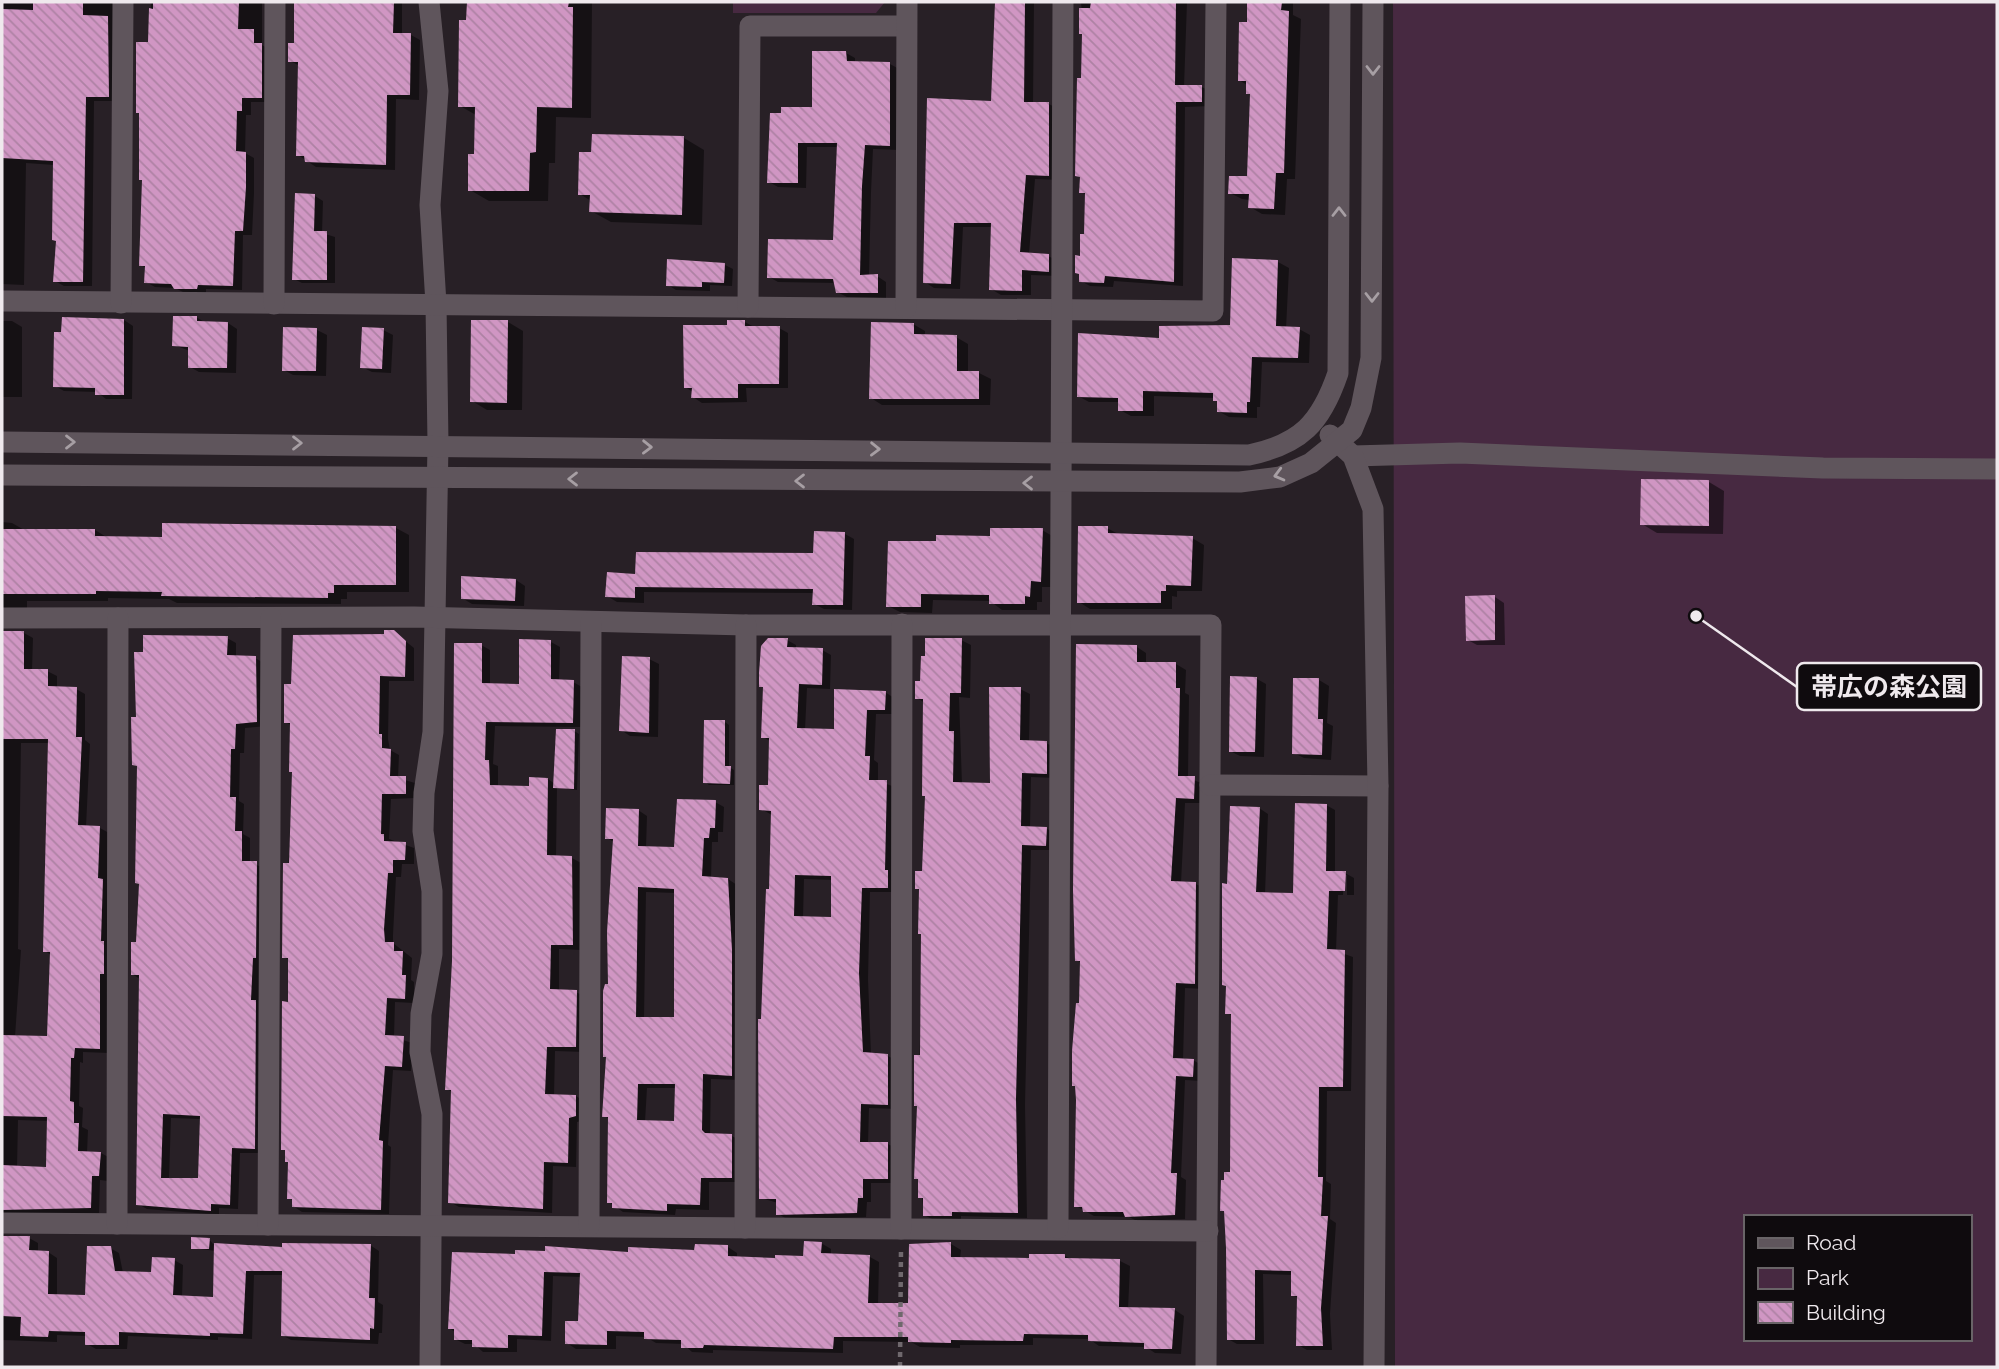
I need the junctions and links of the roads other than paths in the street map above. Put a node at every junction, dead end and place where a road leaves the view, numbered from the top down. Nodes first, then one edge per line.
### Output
1 (123, 2) edge
2 (275, 2) edge
3 (429, 2) edge
4 (906, 2) edge
5 (1063, 2) edge
6 (1216, 2) edge
7 (1340, 2) edge
8 (1373, 2) edge
9 (906, 26) junction
10 (2, 301) edge
11 (121, 303) junction
12 (274, 304) junction
13 (436, 304) junction
14 (748, 307) junction
15 (906, 307) junction
16 (1061, 309) junction
17 (1316, 421) junction
18 (2, 442) edge
19 (438, 444) junction
20 (1345, 450) junction
21 (1060, 451) junction
22 (1997, 469) edge
23 (2, 475) edge
24 (437, 478) junction
25 (1060, 483) junction
26 (2, 618) edge
27 (118, 618) junction
28 (271, 618) junction
29 (435, 618) junction
30 (592, 622) junction
31 (902, 624) junction
32 (1061, 624) junction
33 (746, 625) junction
34 (1210, 785) junction
35 (1378, 786) junction
36 (2, 1223) edge
37 (117, 1224) junction
38 (268, 1225) junction
39 (589, 1226) junction
40 (430, 1227) junction
41 (745, 1228) junction
42 (1058, 1228) junction
43 (901, 1229) junction
44 (1208, 1231) junction
45 (430, 1367) edge
46 (1206, 1367) edge
47 (1374, 1367) edge

1 - 11 street
2 - 12 street
3 - 13 street
4 - 9 street
5 - 16 street
6 - 16 street
17 -> 7 street
8 -> 20 street
9 - 14 street
9 - 15 street
10 - 11 street
11 - 12 street
12 - 13 street
13 - 14 street
13 - 19 street
14 - 15 street
15 - 16 street
16 - 21 street
17 - 20 street
17 - 21 street
18 -> 19 street
19 -> 21 street
19 - 24 street
20 - 22 street
20 -> 25 street
20 - 35 street
21 - 25 street
23 - 24 street
25 -> 24 street
24 - 29 street
25 - 32 street
26 - 27 street
27 - 28 street
27 - 37 street
28 - 29 street
28 - 38 street
29 - 30 street
29 - 40 street
30 - 33 street
30 - 39 street
31 - 32 street
31 - 33 street
31 - 43 street
32 - 34 street
32 - 42 street
33 - 41 street
34 - 35 street
34 - 44 street
35 - 47 street
36 - 37 street
37 - 38 street
38 - 40 street
39 - 40 street
39 - 41 street
40 - 45 street
41 - 43 street
42 - 43 street
42 - 44 street
44 - 46 street

